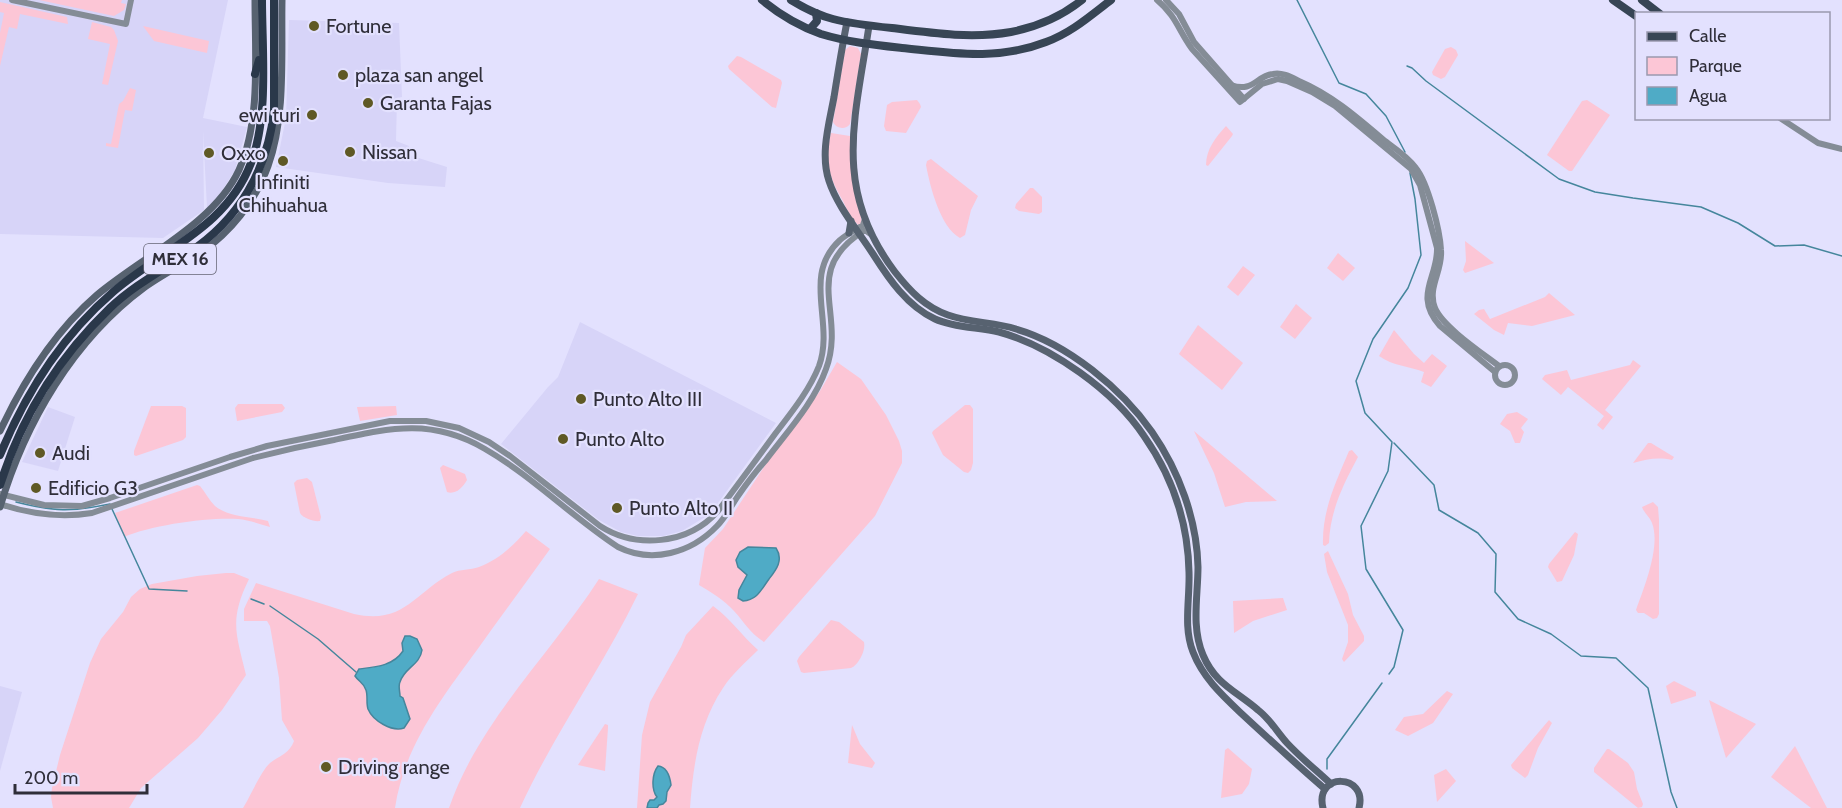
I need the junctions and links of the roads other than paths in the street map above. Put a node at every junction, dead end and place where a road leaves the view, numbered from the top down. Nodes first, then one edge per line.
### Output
1 (12, 0) edge
2 (131, 0) edge
3 (255, 0) edge
4 (262, 0) edge
5 (274, 0) edge
6 (282, 0) edge
7 (762, 0) edge
8 (791, 0) edge
9 (1082, 0) edge
10 (1110, 0) edge
11 (1157, 0) edge
12 (1166, 0) edge
13 (1614, 0) edge
14 (1642, 0) edge
15 (1657, 12) edge
16 (816, 13) junction
17 (1635, 15) edge
18 (847, 22) junction
19 (868, 26) junction
20 (282, 29) junction
21 (810, 30) junction
22 (843, 39) junction
23 (904, 39) junction
24 (866, 43) junction
25 (274, 47) junction
26 (262, 51) junction
27 (255, 74) junction
28 (1261, 82) junction
29 (1230, 87) junction
30 (1783, 120) edge
31 (1842, 149) edge
32 (866, 219) junction
33 (854, 234) junction
34 (872, 235) junction
35 (864, 241) junction
36 (58, 343) junction
37 (1067, 364) junction
38 (1085, 366) junction
39 (1497, 369) dead end
40 (0, 430) edge
41 (0, 455) edge
42 (1, 483) edge
43 (2, 494) edge
44 (0, 505) edge
45 (569, 506) junction
46 (1273, 744) junction
47 (1296, 752) junction
48 (1328, 787) junction
49 (1323, 808) edge
50 (1359, 808) edge

1 - 2 street
3 - 27 main road
4 - 26 highway, MEX 16
5 - 25 highway, MEX 16
6 - 20 main road
7 - 21 main road
8 - 16 main road
9 - 23 main road
10 - 23 main road
11 - 29 street
12 - 29 street
13 - 17 main road
14 - 15 main road
16 - 18 main road
16 - 21 main road
18 - 19 main road
18 - 22 main road
19 - 23 main road
19 - 24 main road
20 - 25 highway
20 - 43 main road
21 - 22 main road
22 - 24 main road
22 - 33 main road
23 - 24 main road
24 - 32 main road
25 - 42 highway, MEX 16
26 - 27 highway
26 - 36 highway, MEX 16
27 - 36 main road
28 - 29 street
28 - 29 street
28 - 39 street
30 - 31 street
32 - 33 street
32 - 34 main road
33 - 34 street
33 - 35 main road
33 - 35 street
33 - 45 street
33 - 45 street
34 - 38 main road
35 - 37 main road
36 - 40 main road
36 - 41 highway, MEX 16
37 - 38 main road
37 - 46 main road
38 - 47 main road
43 - 44 main road
43 - 45 street
44 - 45 street
46 - 47 main road
46 - 48 main road
47 - 48 main road
48 - 49 main road
48 - 50 main road

